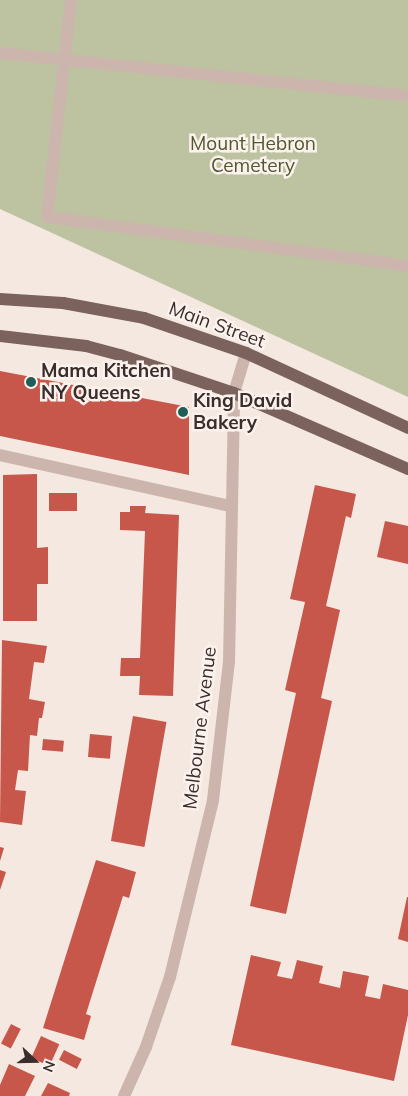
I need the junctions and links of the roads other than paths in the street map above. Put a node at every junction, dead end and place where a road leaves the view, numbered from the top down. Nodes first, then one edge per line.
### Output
1 (71, 0) edge
2 (0, 53) edge
3 (64, 61) junction
4 (408, 96) edge
5 (408, 266) edge
6 (0, 299) edge
7 (0, 336) edge
8 (246, 353) junction
9 (234, 393) junction
10 (408, 428) edge
11 (0, 455) edge
12 (408, 469) edge
13 (230, 506) junction
14 (124, 1096) edge

1 - 3 street
2 - 3 street
3 - 4 street
3 - 5 street
6 - 8 main road, Main Street
7 - 9 main road
8 - 9 street, Melbourne Avenue
8 - 10 main road, Main Street
9 - 12 main road
9 - 13 street, Melbourne Avenue
11 - 13 street
13 - 14 street, Melbourne Avenue

